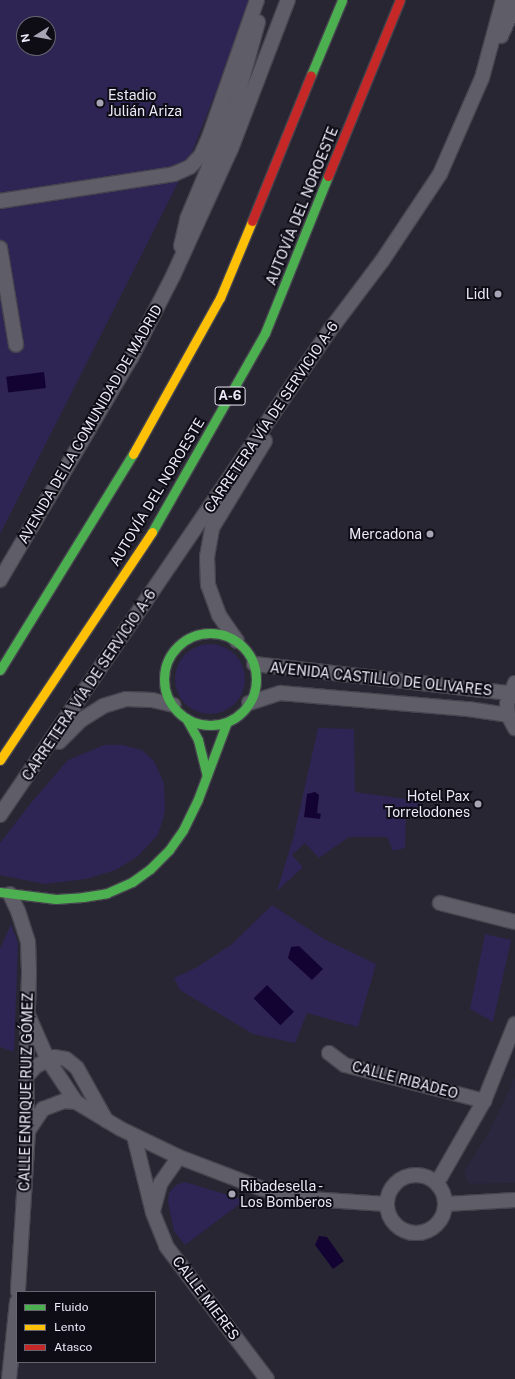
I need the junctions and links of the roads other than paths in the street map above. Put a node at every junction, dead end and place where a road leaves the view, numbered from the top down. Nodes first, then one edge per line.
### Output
1 (257, 0) edge
2 (261, 0) edge
3 (288, 0) edge
4 (338, 0) edge
5 (342, 0) edge
6 (400, 0) edge
7 (503, 0) edge
8 (515, 4) edge
9 (326, 41) junction
10 (482, 78) junction
11 (0, 201) edge
12 (0, 248) edge
13 (173, 276) junction
14 (3, 291) edge
15 (330, 330) junction
16 (16, 345) dead end
17 (0, 580) edge
18 (237, 641) junction
19 (254, 664) junction
20 (0, 670) edge
21 (512, 688) edge
22 (249, 703) junction
23 (173, 705) junction
24 (508, 715) junction
25 (186, 718) junction
26 (227, 722) junction
27 (515, 728) edge
28 (0, 760) edge
29 (37, 763) junction
30 (207, 775) junction
31 (0, 815) edge
32 (5, 893) edge
33 (440, 903) dead end
34 (515, 922) edge
35 (29, 1017) junction
36 (515, 1024) edge
37 (329, 1053) dead end
38 (48, 1060) junction
39 (26, 1077) junction
40 (484, 1101) junction
41 (76, 1102) junction
42 (106, 1120) junction
43 (28, 1131) junction
44 (134, 1136) junction
45 (179, 1157) junction
46 (437, 1183) junction
47 (515, 1200) edge
48 (386, 1204) junction
49 (446, 1204) junction
50 (153, 1213) junction
51 (18, 1291) edge
52 (16, 1311) edge
53 (9, 1379) edge
54 (267, 1379) edge

1 - 11 street
2 - 13 street
3 - 13 street, AVENIDA DE LA COMUNIDAD DE MADRID
4 - 9 main road
5 - 9 main road
6 - 28 main road, AUTOVÍA DEL NOROESTE / A-6
7 - 10 street, CARRETERA VÍA DE SERVICIO A-6
8 - 10 street
9 - 20 main road
10 - 15 street, CARRETERA VÍA DE SERVICIO A-6
12 - 14 street
13 - 17 street, AVENIDA DE LA COMUNIDAD DE MADRID
14 - 16 street
15 - 18 street
15 - 29 street, CARRETERA VÍA DE SERVICIO A-6
18 - 19 main road
18 - 23 main road
19 - 21 street, AVENIDA CASTILLO DE OLIVARES
19 - 22 main road
21 - 24 street
22 - 24 street, AVENIDA CASTILLO DE OLIVARES
22 - 26 main road
23 - 25 main road
23 - 29 street
24 - 27 street
25 - 26 main road
25 - 30 main road
26 - 30 main road
29 - 31 street, CARRETERA VÍA DE SERVICIO A-6
30 - 32 main road
32 - 35 street, CALLE ENRIQUE RUIZ GÓMEZ
33 - 34 street
35 - 38 street
35 - 39 street, CALLE ENRIQUE RUIZ GÓMEZ
36 - 40 street
37 - 40 street, CALLE RIBADEO
38 - 39 street
38 - 41 street
38 - 42 street
39 - 43 street, CALLE ENRIQUE RUIZ GÓMEZ
40 - 46 street
41 - 42 street
41 - 43 street
42 - 44 street
43 - 51 street, CALLE ENRIQUE RUIZ GÓMEZ
44 - 45 street
44 - 50 street, CALLE MIERES
45 - 48 street
45 - 50 street
46 - 48 street
46 - 49 street
47 - 49 street
48 - 49 street
50 - 54 street, CALLE MIERES
52 - 53 street

